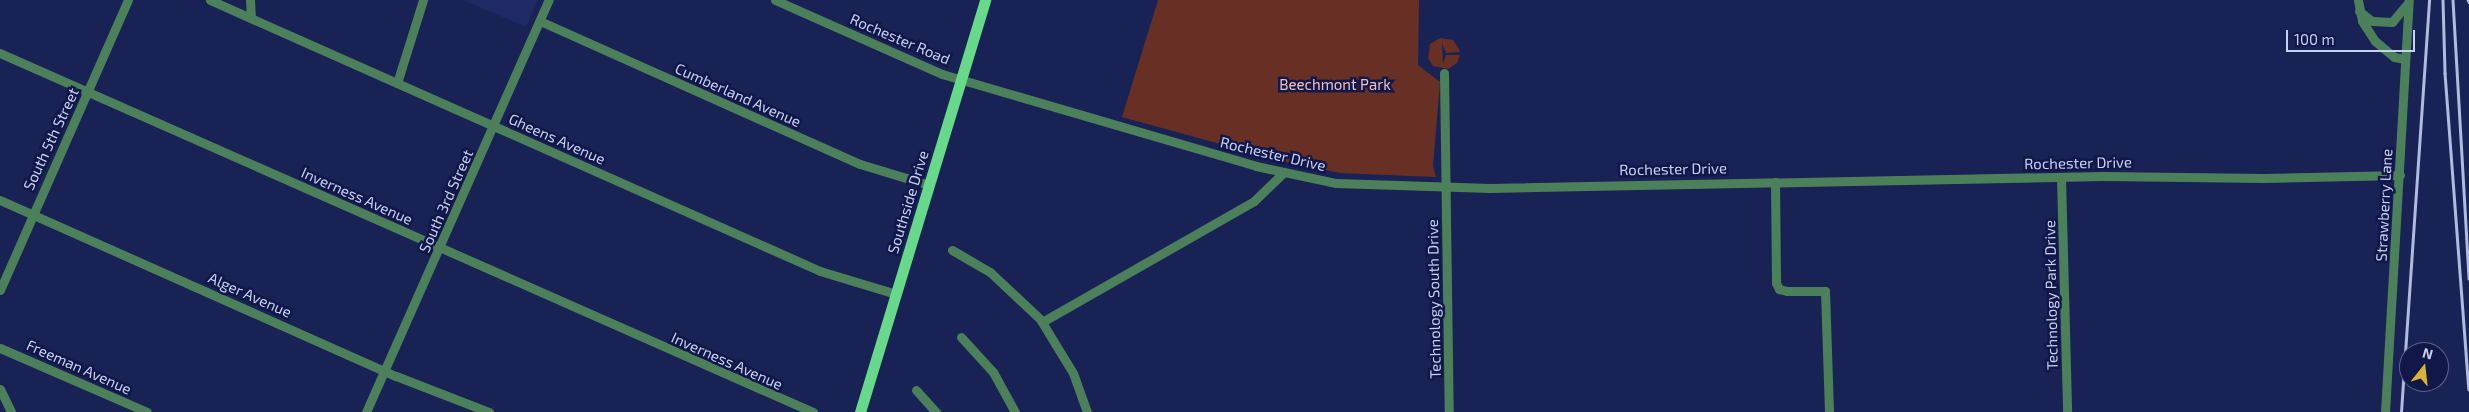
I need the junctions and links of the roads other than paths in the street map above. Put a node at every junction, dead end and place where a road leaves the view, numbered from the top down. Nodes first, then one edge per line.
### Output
1 (128, 0) edge
2 (210, 0) edge
3 (250, 0) edge
4 (423, 0) edge
5 (549, 0) edge
6 (774, 0) edge
7 (984, 0) edge
8 (2358, 0) edge
9 (2408, 2) edge
10 (2359, 10) junction
11 (251, 18) junction
12 (540, 21) junction
13 (0, 53) edge
14 (2404, 59) junction
15 (1444, 73) dead end
16 (960, 78) junction
17 (397, 82) junction
18 (87, 91) junction
19 (494, 125) junction
20 (1283, 173) junction
21 (2400, 175) junction
22 (2061, 177) junction
23 (1775, 182) junction
24 (929, 185) junction
25 (1445, 186) junction
26 (0, 200) edge
27 (32, 214) junction
28 (439, 248) junction
29 (952, 250) dead end
30 (0, 290) edge
31 (896, 294) junction
32 (1042, 322) junction
33 (961, 337) dead end
34 (0, 348) edge
35 (385, 371) junction
36 (0, 389) edge
37 (916, 390) dead end
38 (11, 412) edge
39 (147, 412) edge
40 (366, 412) edge
41 (489, 412) edge
42 (812, 412) edge
43 (860, 412) edge
44 (936, 412) edge
45 (1015, 412) edge
46 (1087, 412) edge
47 (1449, 412) edge
48 (1829, 412) edge
49 (2067, 412) edge
50 (2385, 412) edge

1 - 18 street, South 5th Street
2 - 11 street, Gheens Avenue
3 - 11 street
4 - 17 street
5 - 12 street, South 3rd Street
6 - 16 street, Rochester Road
7 - 16 main road, Southside Drive
8 - 10 street
9 - 10 street
9 - 14 street, Strawberry Lane
10 - 14 street
11 - 17 street, Gheens Avenue
12 - 19 street, South 3rd Street
12 - 24 street, Cumberland Avenue
13 - 18 street, Inverness Avenue
14 - 21 street, Strawberry Lane
15 - 25 street, Technology South Drive
16 - 20 street, Rochester Drive
16 - 24 main road, Southside Drive
17 - 19 street, Gheens Avenue
18 - 27 street, South 5th Street
18 - 28 street, Inverness Avenue
19 - 28 street, South 3rd Street
19 - 31 street, Gheens Avenue
20 - 25 street, Rochester Drive
20 - 32 street
21 - 22 street, Rochester Drive
21 - 50 street, Strawberry Lane
22 - 23 street, Rochester Drive
22 - 49 street, Technology Park Drive
23 - 25 street, Rochester Drive
23 - 48 street
24 - 31 main road, Southside Drive
25 - 47 street, Technology South Drive
26 - 27 street, Alger Avenue
27 - 30 street, South 5th Street
27 - 35 street, Alger Avenue
28 - 35 street, South 3rd Street
28 - 42 street, Inverness Avenue
29 - 32 street
31 - 43 main road, Southside Drive
32 - 46 street
33 - 45 street
34 - 39 street, Freeman Avenue
35 - 40 street, South 3rd Street
35 - 41 street, Alger Avenue
36 - 38 street
37 - 44 street

